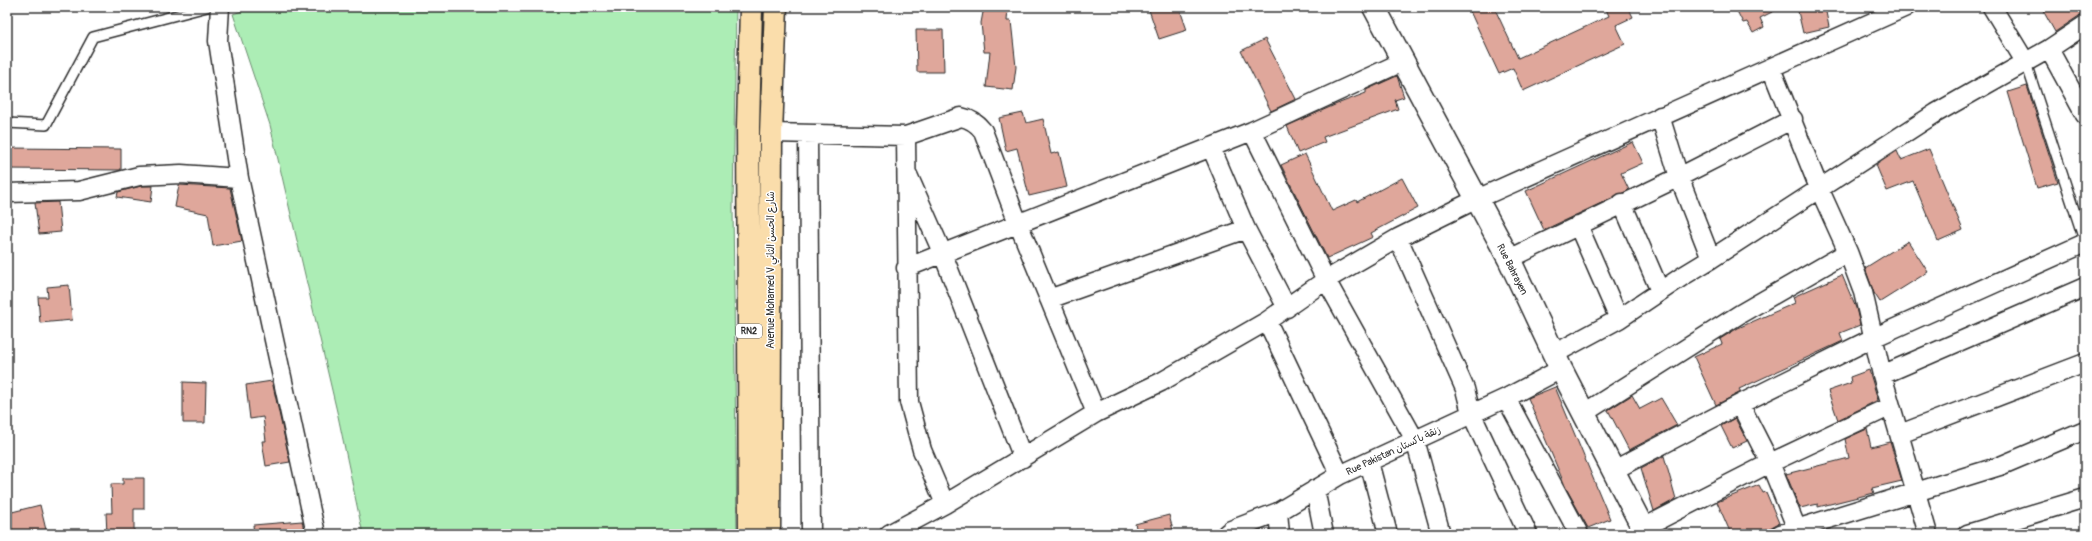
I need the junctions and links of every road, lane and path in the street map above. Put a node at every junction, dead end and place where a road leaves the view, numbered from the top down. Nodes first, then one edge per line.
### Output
1 (207, 7) edge
2 (220, 7) edge
3 (751, 7) edge
4 (776, 7) edge
5 (1374, 7) edge
6 (1906, 7) edge
7 (1992, 7) edge
8 (2085, 25) edge
9 (2049, 49) junction
10 (1402, 62) junction
11 (2026, 63) junction
12 (1771, 68) junction
13 (2085, 113) edge
14 (1660, 116) junction
15 (1793, 119) junction
16 (7, 123) edge
17 (1252, 131) junction
18 (770, 133) junction
19 (808, 134) junction
20 (906, 136) junction
21 (1210, 147) junction
22 (906, 169) junction
23 (1679, 177) junction
24 (239, 178) junction
25 (1819, 188) junction
26 (7, 193) edge
27 (1477, 199) junction
28 (1622, 204) junction
29 (1018, 223) junction
30 (1578, 224) junction
31 (1246, 229) junction
32 (1398, 238) junction
33 (2085, 243) edge
34 (942, 252) junction
35 (1848, 252) junction
36 (1509, 259) junction
37 (1711, 259) junction
38 (906, 268) junction
39 (1326, 280) junction
40 (2085, 287) edge
41 (1660, 291) junction
42 (1049, 299) junction
43 (1287, 308) junction
44 (1618, 319) junction
45 (1267, 321) junction
46 (1873, 338) junction
47 (1558, 362) junction
48 (2085, 363) edge
49 (1882, 375) junction
50 (1506, 398) junction
51 (1740, 404) junction
52 (1891, 406) junction
53 (1096, 413) junction
54 (1471, 413) junction
55 (1584, 413) junction
56 (2085, 430) edge
57 (1900, 434) junction
58 (1415, 440) junction
59 (1023, 458) junction
60 (1369, 462) junction
61 (1770, 463) junction
62 (1614, 470) junction
63 (1340, 475) junction
64 (1315, 489) junction
65 (1916, 493) junction
66 (2085, 498) edge
67 (945, 504) junction
68 (1278, 512) junction
69 (1644, 531) edge
70 (1792, 532) edge
71 (316, 534) edge
72 (750, 534) edge
73 (769, 534) edge
74 (812, 534) edge
75 (890, 534) edge
76 (1226, 534) edge
77 (1280, 534) edge
78 (1324, 534) edge
79 (1388, 534) edge
80 (1441, 534) edge
81 (1528, 534) edge
82 (1579, 534) edge
83 (1928, 534) edge
84 (1967, 534) edge

1 - 16 lane
2 - 24 street
3 - 72 highway, Avenue Mohamed V شارع الحسن الثاني / RN2
4 - 18 highway, Avenue Mohamed V شارع الحسن الثاني / RN2
5 - 10 street, Rue Bahrayen
6 - 12 street
7 - 11 street
8 - 9 street, Rue Pakistan زنقة باكستان
9 - 11 street, Rue Pakistan زنقة باكستان
9 - 13 street
10 - 17 street
10 - 27 street, Rue Bahrayen
11 - 25 street, Rue Pakistan زنقة باكستان
11 - 33 lane
12 - 14 street
12 - 15 street
14 - 23 street
14 - 27 street
15 - 23 street
15 - 25 street
17 - 21 street
17 - 39 street
18 - 19 street
18 - 73 highway, Avenue Mohamed V شارع الحسن الثاني / RN2
19 - 20 street
19 - 74 street
20 - 22 street
20 - 29 street
21 - 29 street
21 - 31 street
22 - 34 street
22 - 38 street
23 - 28 street
23 - 37 street
24 - 26 street
24 - 71 street
25 - 35 street
25 - 37 street, Rue Pakistan زنقة باكستان
27 - 32 street
27 - 36 street, Rue Bahrayen
28 - 30 street
28 - 41 street
29 - 34 street
29 - 42 street
30 - 36 street
30 - 44 street
31 - 42 street
31 - 43 street
32 - 39 street
32 - 54 street
33 - 46 street
34 - 38 street
34 - 59 street
35 - 46 street
35 - 55 street
36 - 47 street, Rue Bahrayen
37 - 41 street, Rue Pakistan زنقة باكستان
38 - 67 street
39 - 43 street
39 - 58 street
40 - 49 street
41 - 44 street, Rue Pakistan زنقة باكستان
42 - 53 street
43 - 45 street
44 - 47 street, Rue Pakistan زنقة باكستان
45 - 53 street
45 - 63 street
46 - 49 street
46 - 51 street
47 - 50 street, Rue Pakistan زنقة باكستان
47 - 55 street, Rue Bahrayen
48 - 57 street
49 - 52 street
50 - 54 street, Rue Pakistan زنقة باكستان
50 - 82 street
51 - 61 street
51 - 62 street
52 - 57 street
52 - 61 street
53 - 59 street
54 - 58 street, Rue Pakistan زنقة باكستان
54 - 81 street
55 - 62 street, Rue Bahrayen
56 - 65 street
57 - 65 street
58 - 60 street, Rue Pakistan زنقة باكستان
58 - 80 street
59 - 67 street
60 - 63 street, Rue Pakistan زنقة باكستان
60 - 79 street
61 - 69 street
61 - 70 street
62 - 69 street, Rue Bahrayen
63 - 64 street, Rue Pakistan زنقة باكستان
64 - 68 street, Rue Pakistan زنقة باكستان
64 - 78 street
65 - 70 street
65 - 83 street
66 - 84 street
67 - 75 street
68 - 76 street, Rue Pakistan زنقة باكستان
68 - 77 street

